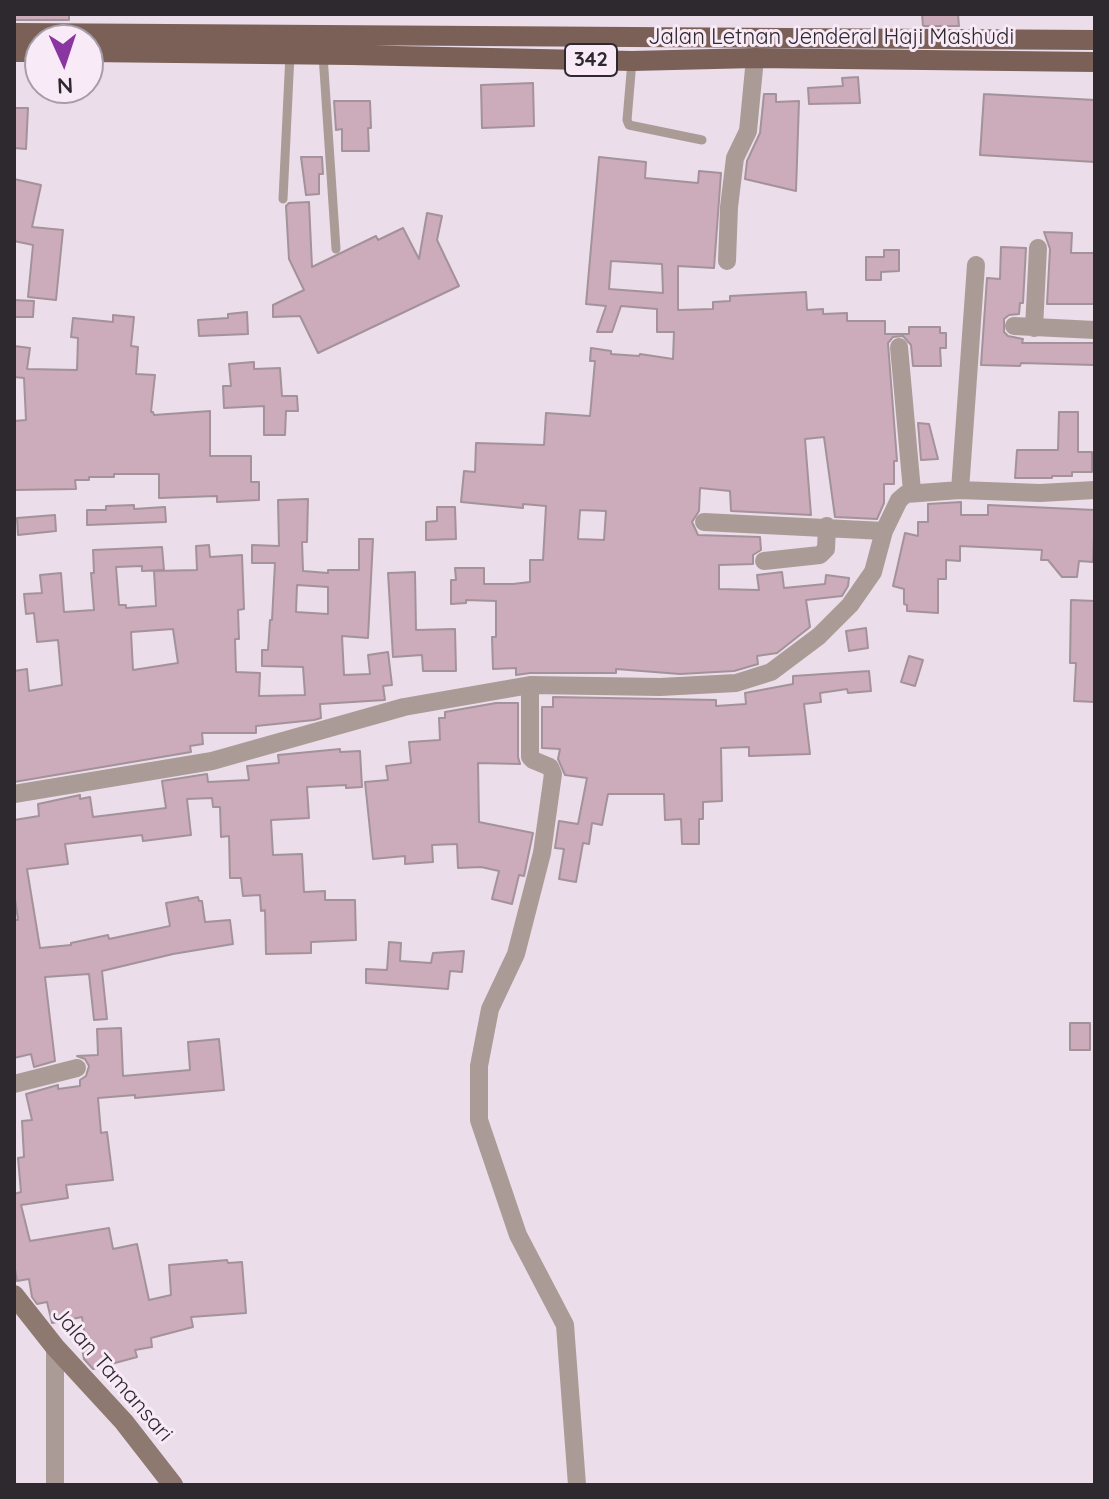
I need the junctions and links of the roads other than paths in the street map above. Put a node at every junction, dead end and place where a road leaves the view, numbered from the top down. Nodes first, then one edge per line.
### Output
1 (14, 33) edge
2 (1095, 40) edge
3 (113, 42) junction
4 (351, 44) junction
5 (104, 46) edge
6 (946, 50) junction
7 (290, 54) junction
8 (323, 55) junction
9 (755, 58) junction
10 (632, 61) junction
11 (1095, 62) edge
12 (702, 140) dead end
13 (283, 199) dead end
14 (1038, 248) dead end
15 (336, 249) dead end
16 (727, 261) dead end
17 (976, 265) dead end
18 (1014, 326) dead end
19 (1034, 328) junction
20 (1095, 330) edge
21 (899, 347) dead end
22 (960, 490) junction
23 (1095, 490) edge
24 (912, 491) junction
25 (704, 522) dead end
26 (827, 526) junction
27 (884, 531) junction
28 (764, 561) dead end
29 (530, 685) junction
30 (14, 794) edge
31 (77, 1068) dead end
32 (14, 1084) edge
33 (14, 1295) edge
34 (55, 1347) junction
35 (55, 1485) edge
36 (173, 1485) edge
37 (577, 1485) edge

1 - 3 main road, Jalan Letnan Jenderal Haji Mashudi / 342
2 - 6 main road, Jalan Letnan Jenderal Haji Mashudi / 342
3 - 4 main road, Jalan Letnan Jenderal Haji Mashudi / 342
3 - 5 main road, Jalan Letnan Jenderal Haji Mashudi / 342
3 - 7 main road, Jalan Letnan Jenderal Haji Mashudi / 342
4 - 6 main road, Jalan Letnan Jenderal Haji Mashudi / 342
4 - 8 main road, Jalan Letnan Jenderal Haji Mashudi / 342
4 - 10 main road, Jalan Letnan Jenderal Haji Mashudi / 342
6 - 9 main road, Jalan Letnan Jenderal Haji Mashudi / 342
6 - 11 main road, Jalan Letnan Jenderal Haji Mashudi / 342
7 - 8 main road, Jalan Letnan Jenderal Haji Mashudi / 342
7 - 13 lane
8 - 15 lane
9 - 10 main road, Jalan Letnan Jenderal Haji Mashudi / 342
9 - 16 street
10 - 12 lane
14 - 19 street
17 - 22 street
18 - 19 street
19 - 20 street
21 - 24 street
22 - 23 street
22 - 24 street
24 - 27 street
25 - 26 street
26 - 27 street
26 - 28 street
27 - 29 street
29 - 30 street
29 - 37 street
31 - 32 street
33 - 34 main road, Jalan Tamansari
34 - 35 street
34 - 36 main road, Jalan Tamansari

